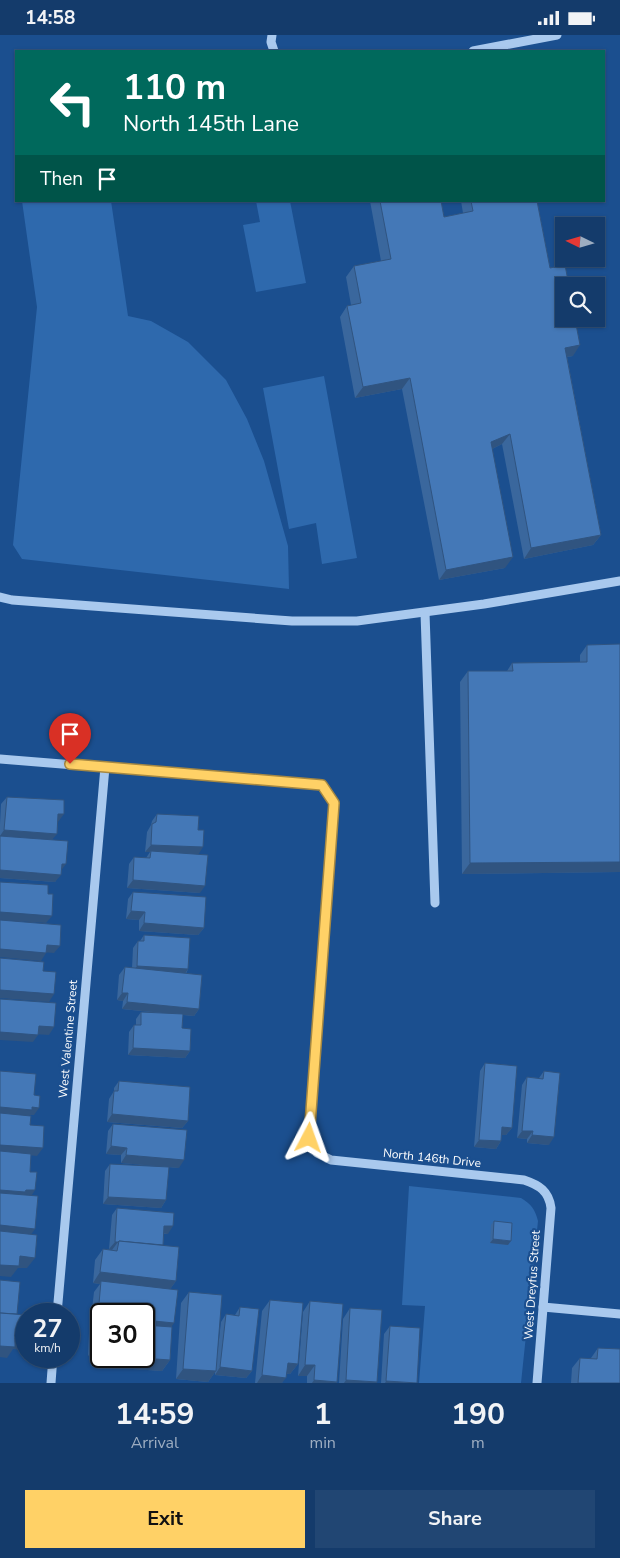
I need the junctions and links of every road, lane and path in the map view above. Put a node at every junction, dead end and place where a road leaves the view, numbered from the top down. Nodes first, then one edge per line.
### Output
1 (272, 35) edge
2 (557, 35) edge
3 (274, 50) edge
4 (478, 50) edge
5 (620, 581) edge
6 (0, 597) edge
7 (425, 613) junction
8 (0, 759) edge
9 (105, 767) junction
10 (435, 903) dead end
11 (544, 1190) joint
12 (58, 1303) edge
13 (543, 1307) junction
14 (620, 1314) edge
15 (52, 1368) edge
16 (50, 1383) edge
17 (537, 1383) edge

1 - 3 street
2 - 4 street
5 - 7 street
6 - 7 street
7 - 10 street
8 - 9 street
9 - 11 street, North 146th Drive
9 - 12 street, West Valentine Street
11 - 13 street, West Dreyfus Street
13 - 14 street
13 - 17 street, West Dreyfus Street
15 - 16 street

